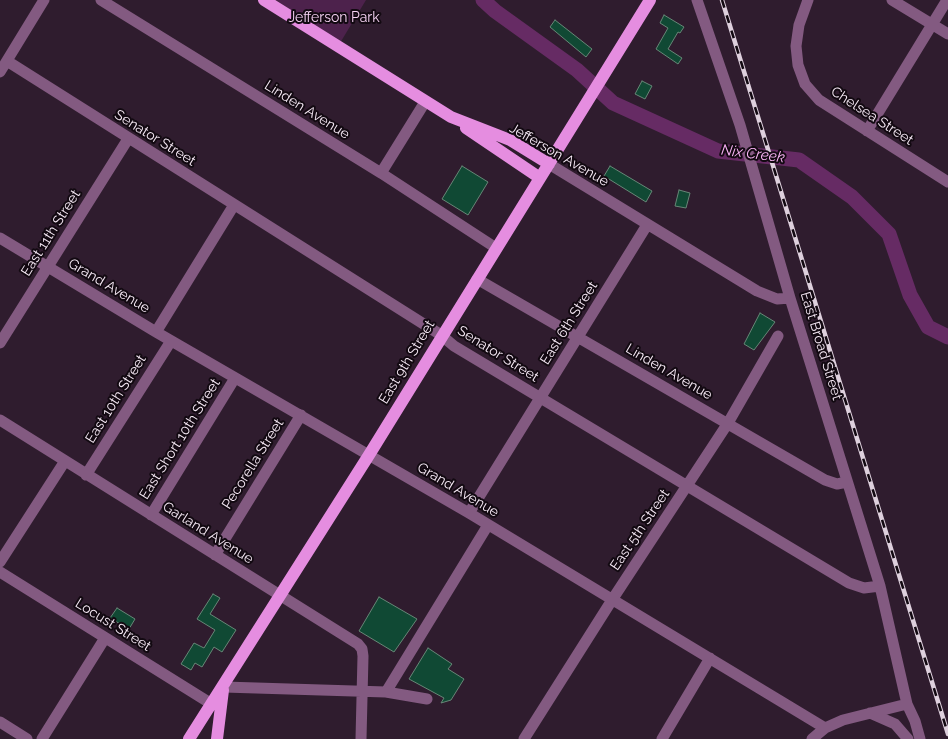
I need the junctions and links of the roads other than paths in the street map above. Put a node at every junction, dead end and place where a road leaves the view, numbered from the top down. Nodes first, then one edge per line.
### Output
1 (44, 0) edge
2 (101, 0) edge
3 (264, 0) edge
4 (650, 0) edge
5 (697, 0) edge
6 (892, 0) edge
7 (947, 0) edge
8 (807, 1) edge
9 (932, 24) junction
10 (948, 34) edge
11 (7, 61) junction
12 (0, 72) edge
13 (425, 102) junction
14 (456, 120) junction
15 (867, 131) junction
16 (128, 139) junction
17 (549, 164) junction
18 (381, 173) junction
19 (540, 178) junction
20 (948, 182) edge
21 (234, 205) junction
22 (647, 225) junction
23 (0, 238) edge
24 (496, 248) junction
25 (48, 266) junction
26 (477, 279) junction
27 (790, 298) junction
28 (156, 332) junction
29 (441, 336) junction
30 (579, 336) junction
31 (778, 336) dead end
32 (171, 341) junction
33 (0, 343) edge
34 (235, 378) junction
35 (541, 398) junction
36 (301, 415) junction
37 (0, 420) edge
38 (728, 423) junction
39 (369, 455) junction
40 (65, 461) junction
41 (86, 474) junction
42 (847, 482) junction
43 (687, 486) junction
44 (469, 513) junction
45 (151, 515) junction
46 (488, 525) junction
47 (215, 555) junction
48 (0, 562) edge
49 (0, 572) edge
50 (880, 586) junction
51 (280, 596) junction
52 (612, 600) junction
53 (105, 638) junction
54 (710, 658) junction
55 (224, 686) junction
56 (362, 692) junction
57 (386, 692) junction
58 (427, 699) dead end
59 (210, 703) junction
60 (907, 704) junction
61 (870, 713) junction
62 (0, 722) edge
63 (825, 728) junction
64 (27, 739) edge
65 (42, 739) edge
66 (189, 739) edge
67 (217, 739) edge
68 (362, 739) edge
69 (524, 739) edge
70 (662, 739) edge
71 (812, 739) edge
72 (909, 739) edge
73 (920, 739) edge

1 - 11 street
2 - 18 street, Linden Avenue
3 - 13 main road, Jefferson Avenue
4 - 17 main road, East 9th Street
5 - 27 street, East Broad Street
6 - 9 street
7 - 9 street
8 - 15 street, Chelsea Street
9 - 10 street
9 - 15 street
11 - 12 street
11 - 16 street, Senator Street
13 - 14 main road, Jefferson Avenue
13 - 18 street
14 - 17 main road, Jefferson Avenue
14 - 19 main road
15 - 20 street, Chelsea Street
16 - 21 street, Senator Street
16 - 25 street, East 11th Street
17 - 19 main road, East 9th Street
17 - 22 street, Jefferson Avenue
18 - 24 street, Linden Avenue
19 - 24 main road, East 9th Street
21 - 28 street
21 - 29 street, Senator Street
22 - 27 street, Jefferson Avenue
22 - 30 street, East 6th Street
23 - 25 street, Grand Avenue
24 - 26 main road, East 9th Street
25 - 28 street, Grand Avenue
25 - 33 street, East 11th Street
26 - 29 main road, East 9th Street
26 - 30 street, Linden Avenue
27 - 42 street, East Broad Street
28 - 32 street, Grand Avenue
29 - 35 street, Senator Street
29 - 39 main road, East 9th Street
30 - 35 street, East 6th Street
30 - 38 street, Linden Avenue
31 - 38 street, East 5th Street
32 - 34 street, Grand Avenue
32 - 41 street, East 10th Street
34 - 36 street, Grand Avenue
34 - 45 street, East Short 10th Street
35 - 43 street, Senator Street
35 - 44 street, East 6th Street
36 - 39 street, Grand Avenue
36 - 47 street, Pecorella Street
37 - 40 street, Garland Avenue
38 - 42 street, Linden Avenue
38 - 43 street, East 5th Street
39 - 44 street, Grand Avenue
39 - 51 main road, East 9th Street
40 - 41 street, Garland Avenue
40 - 48 street
41 - 45 street, Garland Avenue
42 - 50 street, East Broad Street
43 - 50 street, Senator Street
43 - 52 street, East 5th Street
44 - 46 street, Grand Avenue
45 - 47 street, Garland Avenue
46 - 52 street, Grand Avenue
46 - 57 street
47 - 51 street, Garland Avenue
49 - 53 street, Locust Street
50 - 60 street, East Broad Street
51 - 55 main road, East 9th Street
51 - 56 street, Garland Avenue
52 - 54 street, Grand Avenue
52 - 69 street, East 5th Street
53 - 59 street, Locust Street
53 - 65 street
54 - 63 street, Grand Avenue
54 - 70 street
55 - 56 street
55 - 59 main road, East 9th Street
55 - 67 main road
56 - 57 street
56 - 68 street
57 - 58 street
59 - 66 main road, East 9th Street
60 - 61 street
60 - 72 street, East Broad Street
60 - 73 street, East Broad Street
61 - 63 street
61 - 72 street
62 - 64 street
63 - 71 street

